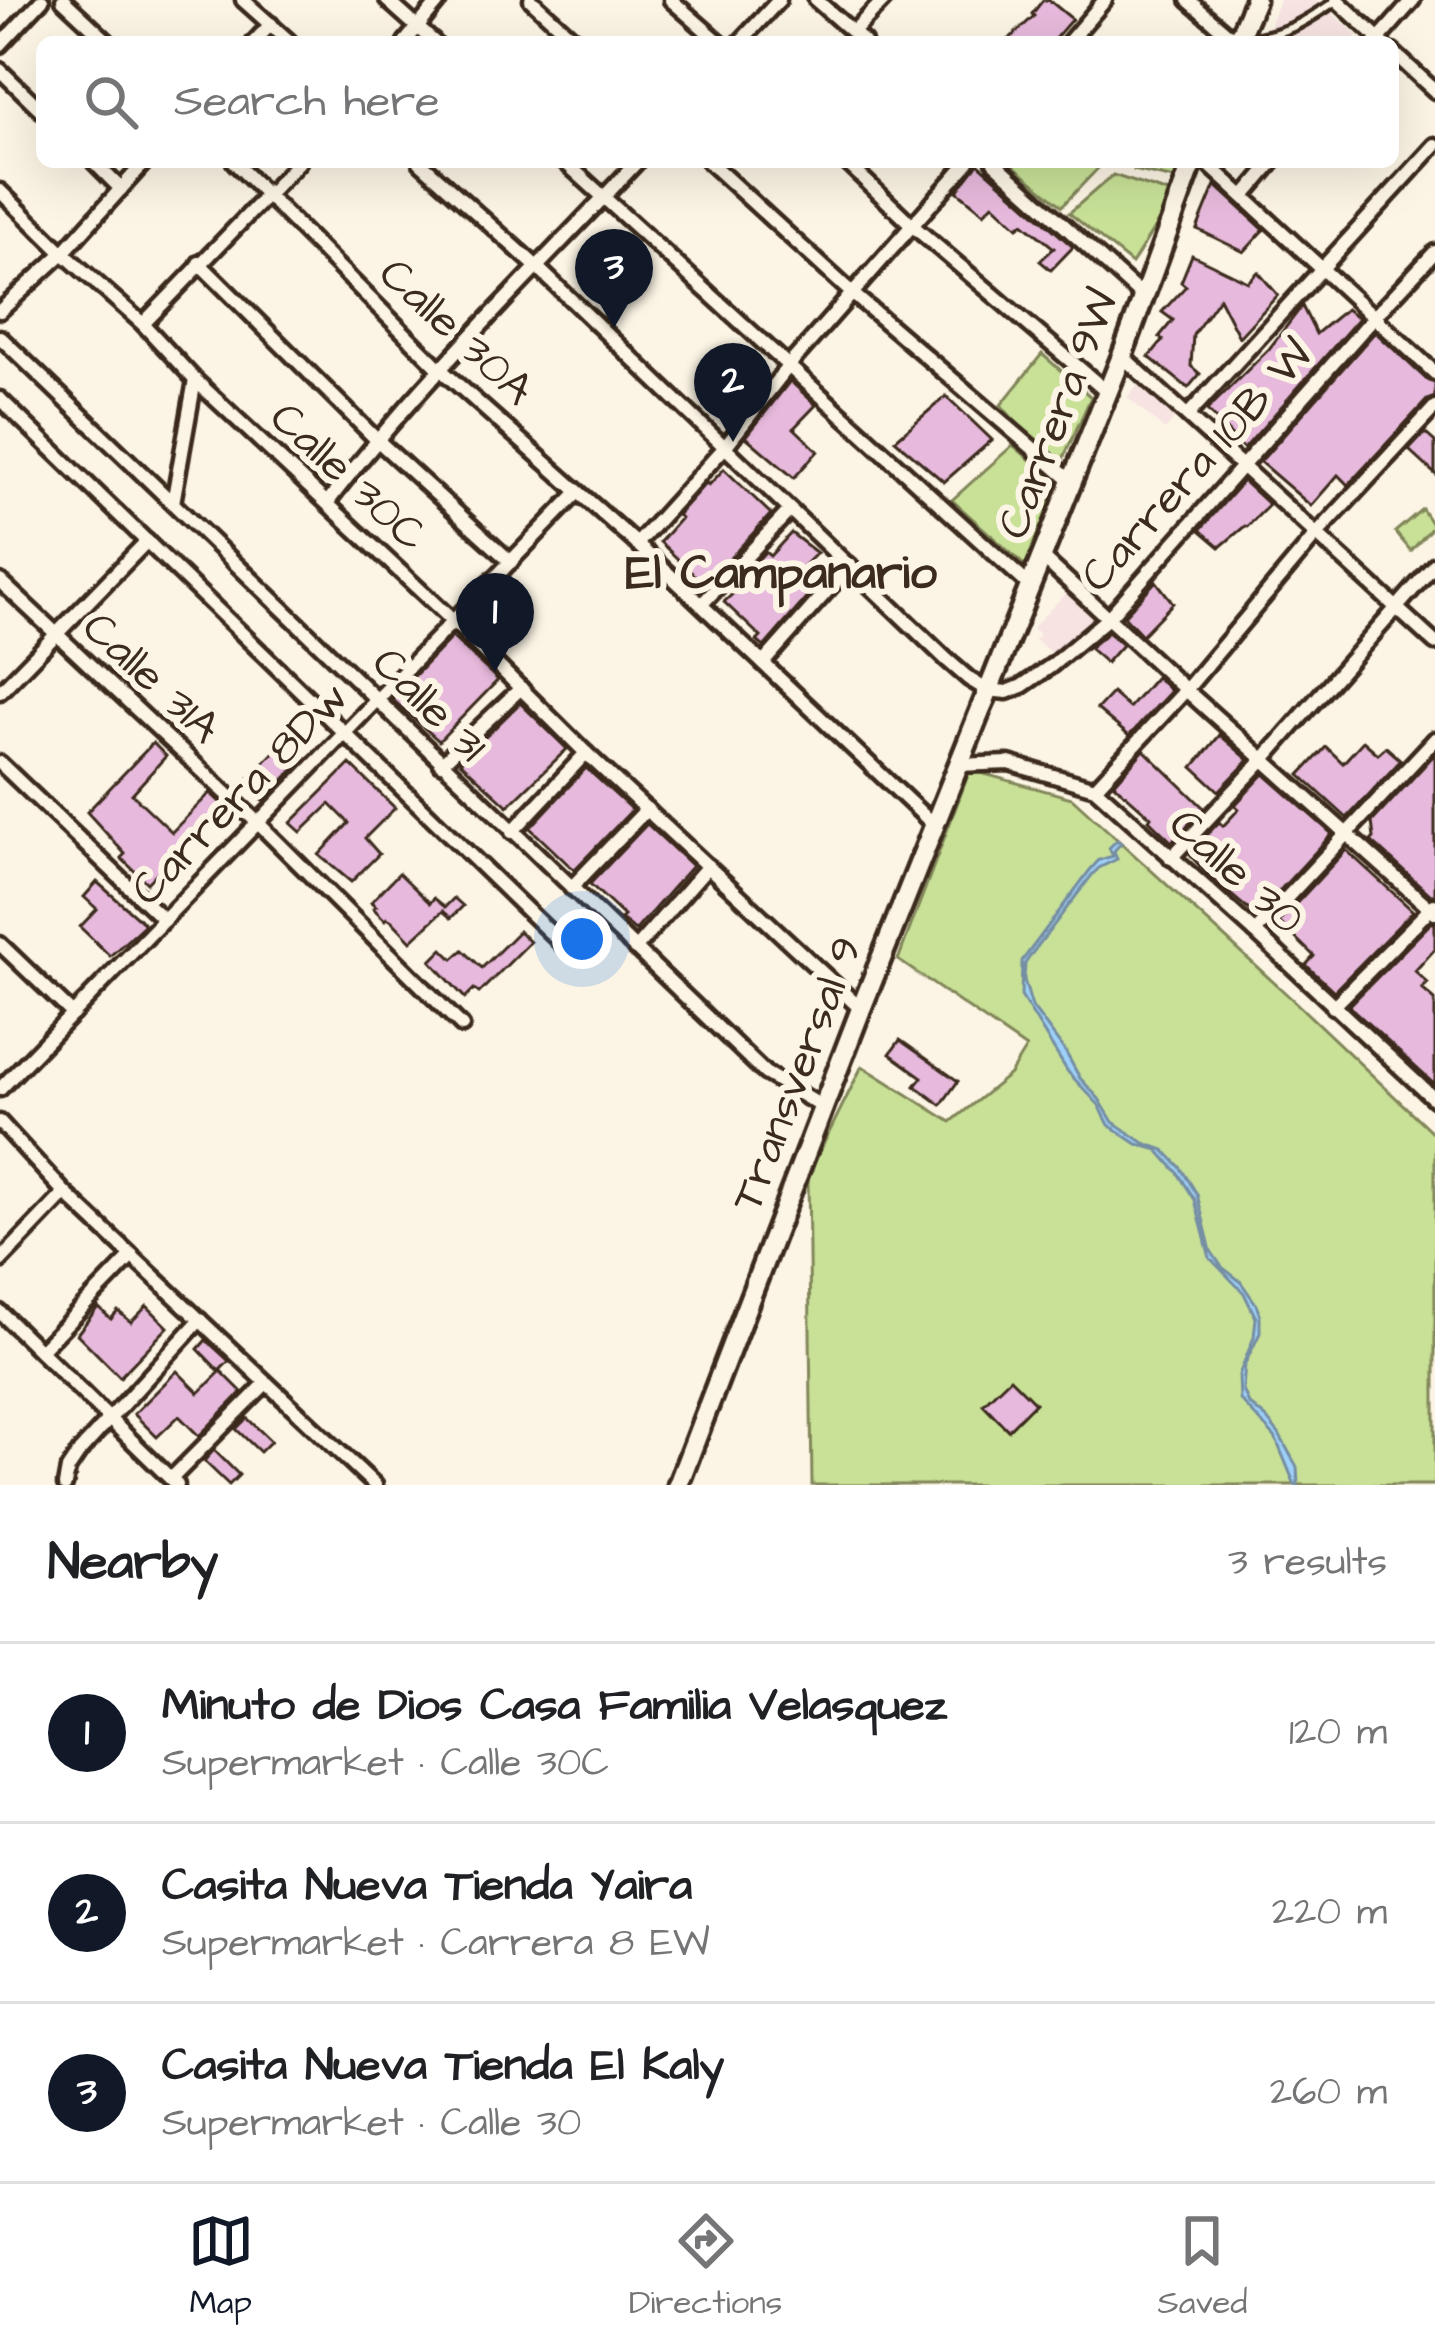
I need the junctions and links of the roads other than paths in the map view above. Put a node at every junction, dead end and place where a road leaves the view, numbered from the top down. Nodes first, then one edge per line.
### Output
1 (41, 0) edge
2 (63, 0) edge
3 (243, 0) edge
4 (387, 0) edge
5 (440, 0) edge
6 (531, 0) edge
7 (671, 0) edge
8 (778, 0) edge
9 (816, 0) edge
10 (884, 0) edge
11 (1105, 0) edge
12 (1188, 0) edge
13 (1255, 0) edge
14 (1337, 0) edge
15 (1412, 0) edge
16 (271, 24) junction
17 (418, 28) junction
18 (102, 36) edge
19 (260, 36) edge
20 (284, 36) edge
21 (411, 36) edge
22 (427, 36) edge
23 (570, 36) edge
24 (712, 36) edge
25 (745, 36) edge
26 (858, 36) edge
27 (860, 36) edge
28 (1074, 36) edge
29 (1231, 36) edge
30 (1240, 36) edge
31 (1270, 36) edge
32 (1374, 36) edge
33 (1383, 36) edge
34 (0, 45) edge
35 (1399, 58) edge
36 (0, 70) edge
37 (1435, 91) edge
38 (36, 105) edge
39 (1435, 146) edge
40 (100, 168) edge
41 (140, 168) edge
42 (240, 168) edge
43 (293, 168) edge
44 (427, 168) edge
45 (571, 168) edge
46 (631, 168) edge
47 (716, 168) edge
48 (852, 168) edge
49 (963, 168) edge
50 (1001, 168) edge
51 (1191, 168) edge
52 (1212, 168) edge
53 (1268, 168) edge
54 (121, 189) junction
55 (0, 191) edge
56 (268, 195) junction
57 (1245, 195) junction
58 (603, 198) junction
59 (913, 226) junction
60 (1435, 252) edge
61 (63, 253) junction
62 (199, 263) junction
63 (538, 268) junction
64 (1322, 268) junction
65 (853, 294) junction
66 (1144, 298) junction
67 (0, 310) edge
68 (1375, 316) junction
69 (143, 324) junction
70 (0, 337) edge
71 (1122, 356) junction
72 (790, 364) junction
73 (439, 368) junction
74 (1435, 373) edge
75 (195, 380) junction
76 (1107, 392) junction
77 (0, 399) edge
78 (1435, 407) edge
79 (1188, 415) junction
80 (376, 439) junction
81 (724, 447) junction
82 (1242, 467) junction
83 (1071, 481) junction
84 (578, 492) junction
85 (327, 502) junction
86 (173, 503) junction
87 (790, 510) junction
88 (1316, 535) junction
89 (147, 541) junction
90 (637, 544) junction
91 (1041, 556) junction
92 (511, 562) junction
93 (1435, 564) edge
94 (850, 565) junction
95 (0, 581) edge
96 (1031, 587) junction
97 (703, 604) junction
98 (1396, 607) junction
99 (1108, 618) junction
100 (453, 621) junction
101 (56, 635) junction
102 (1435, 643) edge
103 (763, 663) junction
104 (521, 688) junction
105 (987, 690) junction
106 (1186, 690) junction
107 (0, 692) edge
108 (377, 700) junction
109 (344, 734) junction
110 (1435, 740) edge
111 (586, 753) junction
112 (1264, 759) junction
113 (0, 763) edge
114 (441, 764) junction
115 (958, 765) junction
116 (1095, 788) junction
117 (646, 809) junction
118 (258, 823) junction
119 (936, 826) junction
120 (512, 832) junction
121 (1349, 835) junction
122 (1171, 858) junction
123 (708, 866) junction
124 (571, 888) junction
125 (1433, 909) edge
126 (164, 920) junction
127 (1255, 932) junction
128 (0, 944) edge
129 (564, 946) dead end
130 (635, 950) junction
131 (1333, 1006) junction
132 (861, 1009) junction
133 (73, 1014) junction
134 (461, 1026) dead end
135 (1435, 1073) edge
136 (1423, 1088) junction
137 (0, 1089) edge
138 (1435, 1100) edge
139 (823, 1107) junction
140 (0, 1122) edge
141 (65, 1193) junction
142 (132, 1256) junction
143 (0, 1261) edge
144 (0, 1312) edge
145 (200, 1320) junction
146 (40, 1352) junction
147 (266, 1383) junction
148 (110, 1420) junction
149 (174, 1482) edge
150 (65, 1485) edge
151 (374, 1485) edge
152 (678, 1485) edge

1 - 34 street
2 - 18 street
3 - 16 street
4 - 17 street
5 - 17 street
6 - 23 street
7 - 24 street
8 - 25 street
9 - 26 street
10 - 27 street
11 - 28 street
12 - 29 street
13 - 30 main road
14 - 31 lane
14 - 32 street
15 - 33 street
16 - 19 street
16 - 20 street
17 - 21 street
17 - 22 street
35 - 37 street
36 - 38 street
39 - 64 street
40 - 54 street
41 - 54 street
42 - 56 street, Calle 30A
43 - 56 street
44 - 63 street
45 - 58 street
46 - 58 street
47 - 65 street
48 - 59 street
49 - 59 street
50 - 66 street
51 - 66 main road, Carrera 9W
52 - 57 street
53 - 57 street
54 - 61 street
55 - 61 street, Calle 30C
56 - 62 street
56 - 73 street, Calle 30A
57 - 64 street
58 - 63 street
58 - 72 street
59 - 65 street
59 - 76 street
60 - 68 street, Carrera 10B W
61 - 67 street
61 - 69 street, Calle 30C
62 - 69 street
62 - 80 street
63 - 73 street
63 - 81 street
64 - 68 street
64 - 79 street
65 - 72 street
65 - 83 street
66 - 71 main road, Carrera 9W
68 - 74 street
68 - 82 street, Carrera 10B W
69 - 75 street, Calle 30C
70 - 86 street, Calle 31
71 - 76 main road, Carrera 9W
71 - 79 street
72 - 81 street
72 - 96 street
73 - 80 street
73 - 84 street, Calle 30A
75 - 85 street, Calle 30C
75 - 86 street
76 - 83 main road, Carrera 9W
77 - 89 street, Calle 31
78 - 88 street
79 - 82 street
80 - 85 street
80 - 92 street
81 - 87 street
81 - 90 street
82 - 88 street
82 - 99 street, Carrera 10B W
83 - 91 main road, Carrera 9W
84 - 90 street, Calle 30A
84 - 92 street, Carrera 8Dw
85 - 100 street, Calle 30C
86 - 108 street, Calle 31
87 - 94 street
87 - 97 street
88 - 98 street
88 - 106 street
89 - 101 street
89 - 109 street, Calle 31
90 - 97 street, Calle 30A
91 - 96 main road, Carrera 9W
91 - 99 street
92 - 100 street, Carrera 8Dw
93 - 98 street
94 - 103 street
94 - 105 street
95 - 101 street, Calle 31A
96 - 105 main road, Carrera 9W
97 - 103 street, Calle 30A
98 - 102 street
98 - 112 street
99 - 105 street, Carrera 10B W
99 - 106 street
100 - 104 street, Calle 30C
100 - 108 street, Carrera 8Dw
101 - 107 street
101 - 118 street, Calle 31A
103 - 119 street, Calle 30A
104 - 111 street, Calle 30C
104 - 114 street
105 - 115 main road, Transversal 9
106 - 112 street
106 - 116 street
108 - 109 street, Carrera 8Dw
108 - 114 street, Calle 31
109 - 118 street, Carrera 8Dw
109 - 129 street, Calle 31
110 - 121 street
111 - 117 street, Calle 30C
111 - 120 street
112 - 121 street
112 - 122 street
113 - 126 street
114 - 120 street, Calle 31
115 - 116 street, Calle 30
115 - 119 main road, Transversal 9
116 - 122 street, Calle 30
117 - 123 street, Calle 30C
117 - 124 street
118 - 126 street, Carrera 8Dw
118 - 134 street, Calle 31A
119 - 132 main road, Transversal 9
120 - 124 street, Calle 31
121 - 125 street
121 - 127 street
122 - 127 street, Calle 30
123 - 130 street
123 - 132 street, Calle 30C
124 - 130 street, Calle 31
125 - 131 street
126 - 133 street, Carrera 8Dw
127 - 131 street, Calle 30
128 - 133 street
130 - 139 street, Calle 31
131 - 136 street, Calle 30
132 - 139 main road, Transversal 9
133 - 137 street, Carrera 8Dw
135 - 136 street
136 - 138 street, Calle 30
139 - 152 main road, Transversal 9
140 - 141 street
141 - 142 street
141 - 143 street
142 - 145 street
142 - 146 street
144 - 146 street
145 - 147 street
145 - 148 street
146 - 148 street
147 - 149 street
147 - 151 street
148 - 149 street
148 - 150 street

